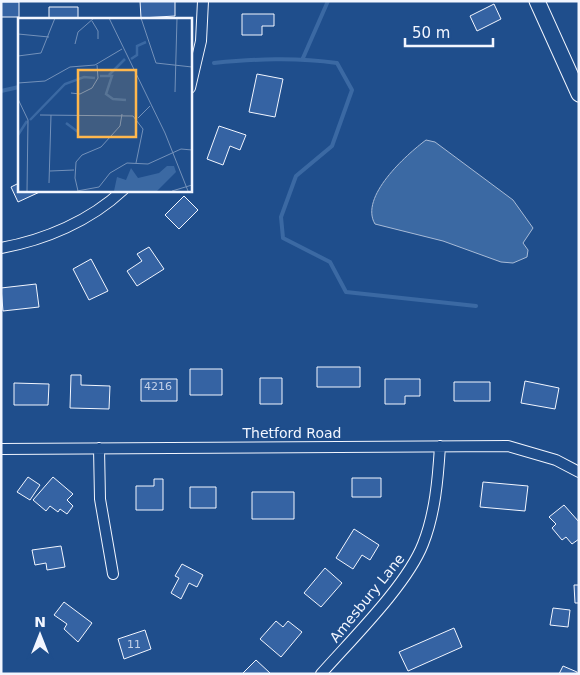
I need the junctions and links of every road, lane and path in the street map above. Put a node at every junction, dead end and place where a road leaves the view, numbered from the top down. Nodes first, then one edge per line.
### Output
1 (203, 1) edge
2 (537, 1) edge
3 (191, 84) edge
4 (579, 94) edge
5 (122, 191) edge
6 (1, 248) edge
7 (440, 446) junction
8 (99, 448) junction
9 (1, 449) edge
10 (579, 472) edge
11 (113, 574) dead end
12 (321, 674) edge

1 - 3 street
2 - 4 street
5 - 6 street
7 - 8 street, Thetford Road
7 - 10 street, Thetford Road
7 - 12 street, Amesbury Lane
8 - 9 street, Thetford Road
8 - 11 street

